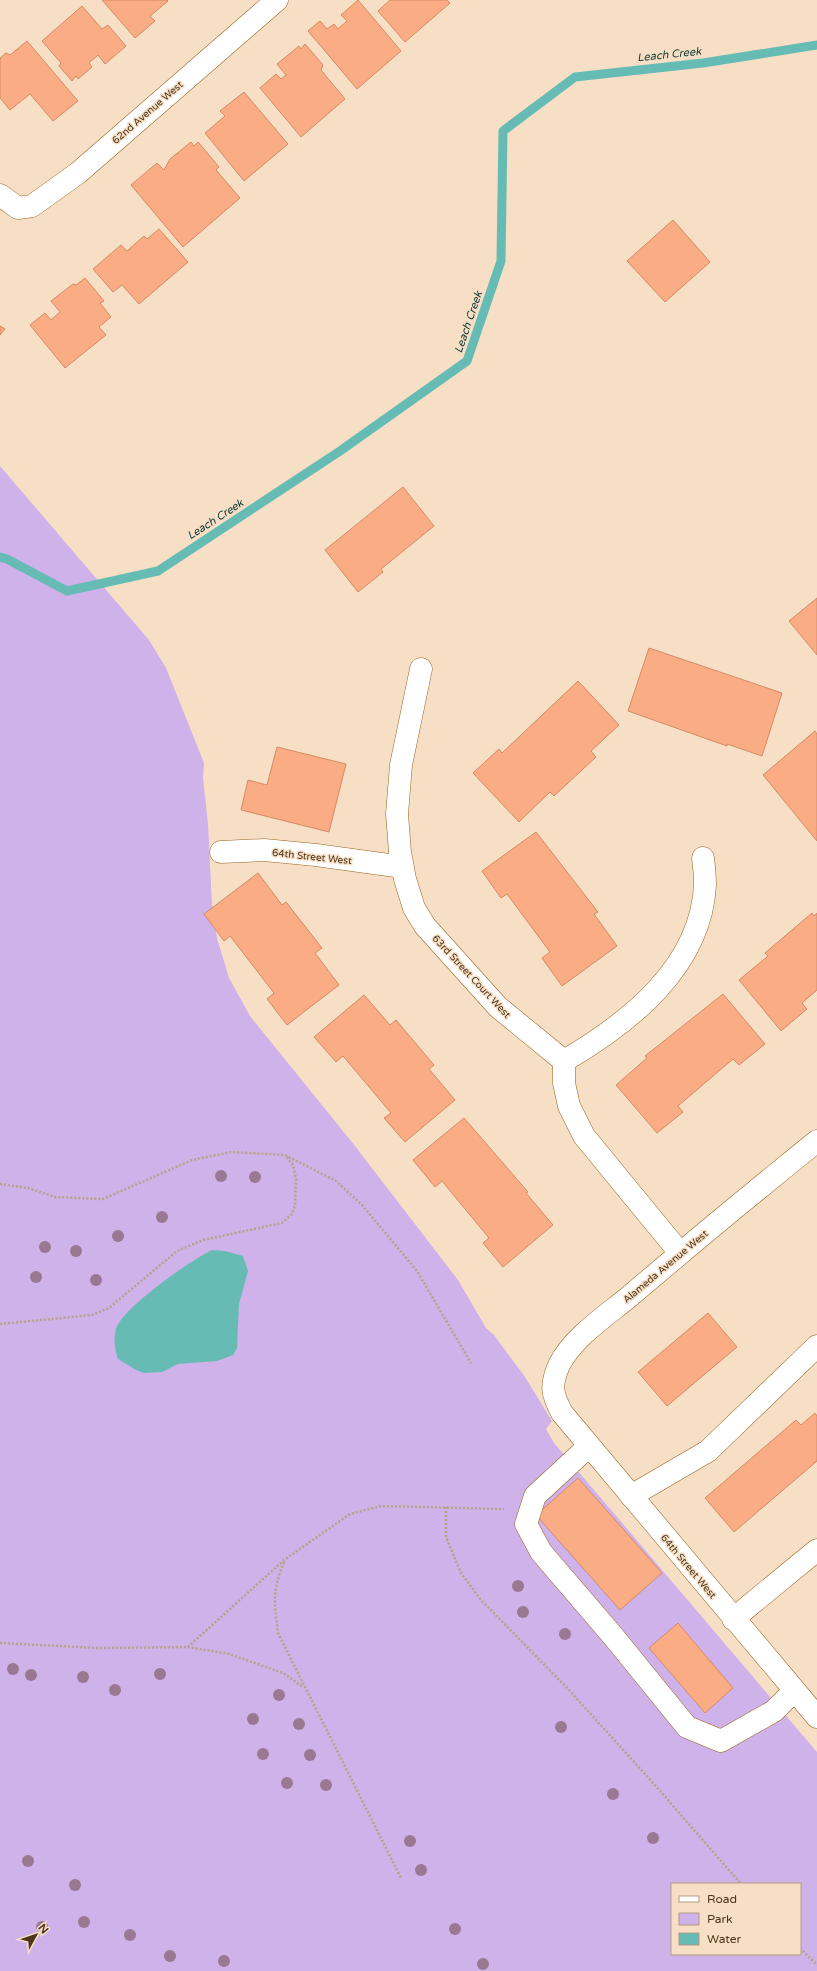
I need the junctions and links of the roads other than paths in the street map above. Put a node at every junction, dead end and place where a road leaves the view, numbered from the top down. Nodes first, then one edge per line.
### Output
1 (277, 0) edge
2 (5, 200) edge
3 (421, 669) dead end
4 (221, 852) dead end
5 (703, 858) dead end
6 (403, 867) junction
7 (564, 1061) junction
8 (817, 1141) edge
9 (680, 1253) junction
10 (817, 1346) edge
11 (562, 1413) joint
12 (589, 1446) junction
13 (631, 1496) junction
14 (817, 1550) edge
15 (733, 1619) junction
16 (794, 1691) junction
17 (817, 1717) edge

1 - 2 street, 62nd Avenue West
3 - 6 street, 63rd Street Court West
4 - 6 street, 64th Street West
5 - 7 street
6 - 7 street, 63rd Street Court West
7 - 9 street
8 - 9 street, Alameda Avenue West
9 - 11 street, Alameda Avenue West
10 - 13 street
11 - 12 street, 64th Street West
12 - 13 street, 64th Street West
12 - 16 street
13 - 15 street, 64th Street West
14 - 15 street
15 - 16 street, 64th Street West
16 - 17 street, 64th Street West

